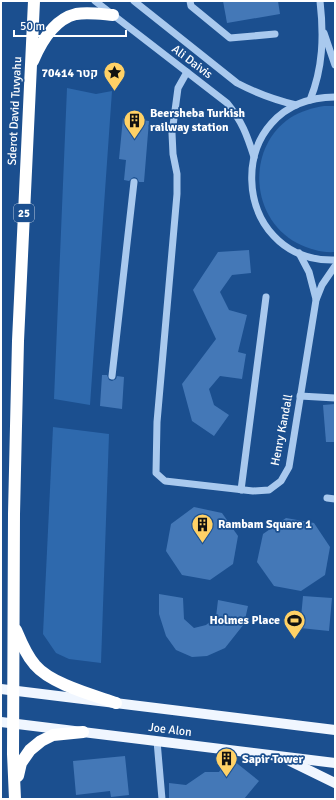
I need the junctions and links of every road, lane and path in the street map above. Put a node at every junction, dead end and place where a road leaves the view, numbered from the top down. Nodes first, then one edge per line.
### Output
1 (34, 1) edge
2 (95, 1) edge
3 (134, 1) edge
4 (190, 1) edge
5 (320, 1) edge
6 (113, 15) junction
7 (323, 28) junction
8 (275, 34) dead end
9 (335, 65) edge
10 (31, 67) junction
11 (187, 72) junction
12 (335, 97) edge
13 (310, 100) junction
14 (296, 105) junction
15 (254, 157) junction
16 (134, 182) dead end
17 (299, 253) junction
18 (335, 260) edge
19 (335, 266) edge
20 (266, 296) dead end
21 (316, 300) junction
22 (112, 376) dead end
23 (300, 396) junction
24 (335, 398) edge
25 (241, 490) junction
26 (327, 498) dead end
27 (335, 499) edge
28 (14, 627) junction
29 (1, 689) edge
30 (14, 690) junction
31 (116, 703) junction
32 (1, 722) edge
33 (14, 723) junction
34 (333, 729) edge
35 (83, 732) junction
36 (157, 741) junction
37 (281, 757) junction
38 (335, 763) edge
39 (335, 783) edge
40 (14, 798) edge
41 (162, 799) edge

1 - 10 highway, Sderot David Tuvyahu / 25
2 - 6 street, Ali Daivis
3 - 14 street, Ali Daivis
4 - 8 street
5 - 7 street
6 - 10 highway
6 - 11 street, Ali Daivis
7 - 9 street
7 - 13 street
10 - 28 highway, Sderot David Tuvyahu / 25
11 - 15 street, Ali Daivis
11 - 25 street, Henry Kandall
12 - 13 street
13 - 14 street
14 - 15 street
15 - 17 street
16 - 22 street
17 - 18 street
17 - 21 street, Henry Kandall
19 - 21 street, Henry Kandall
20 - 25 street
21 - 23 street, Henry Kandall
23 - 24 street
23 - 25 street, Henry Kandall
26 - 27 street
28 - 30 highway, Sderot David Tuvyahu / 25
28 - 31 highway
29 - 30 main road, Joe Alon
30 - 31 main road, Joe Alon
30 - 33 highway, Sderot David Tuvyahu / 25
31 - 34 main road, Joe Alon
32 - 33 main road, Joe Alon
33 - 35 main road, Joe Alon
33 - 40 highway, Sderot David Tuvyahu / 25
35 - 36 main road, Joe Alon
35 - 40 highway
36 - 37 main road, Joe Alon
36 - 41 street
37 - 38 main road, Joe Alon
37 - 39 main road

